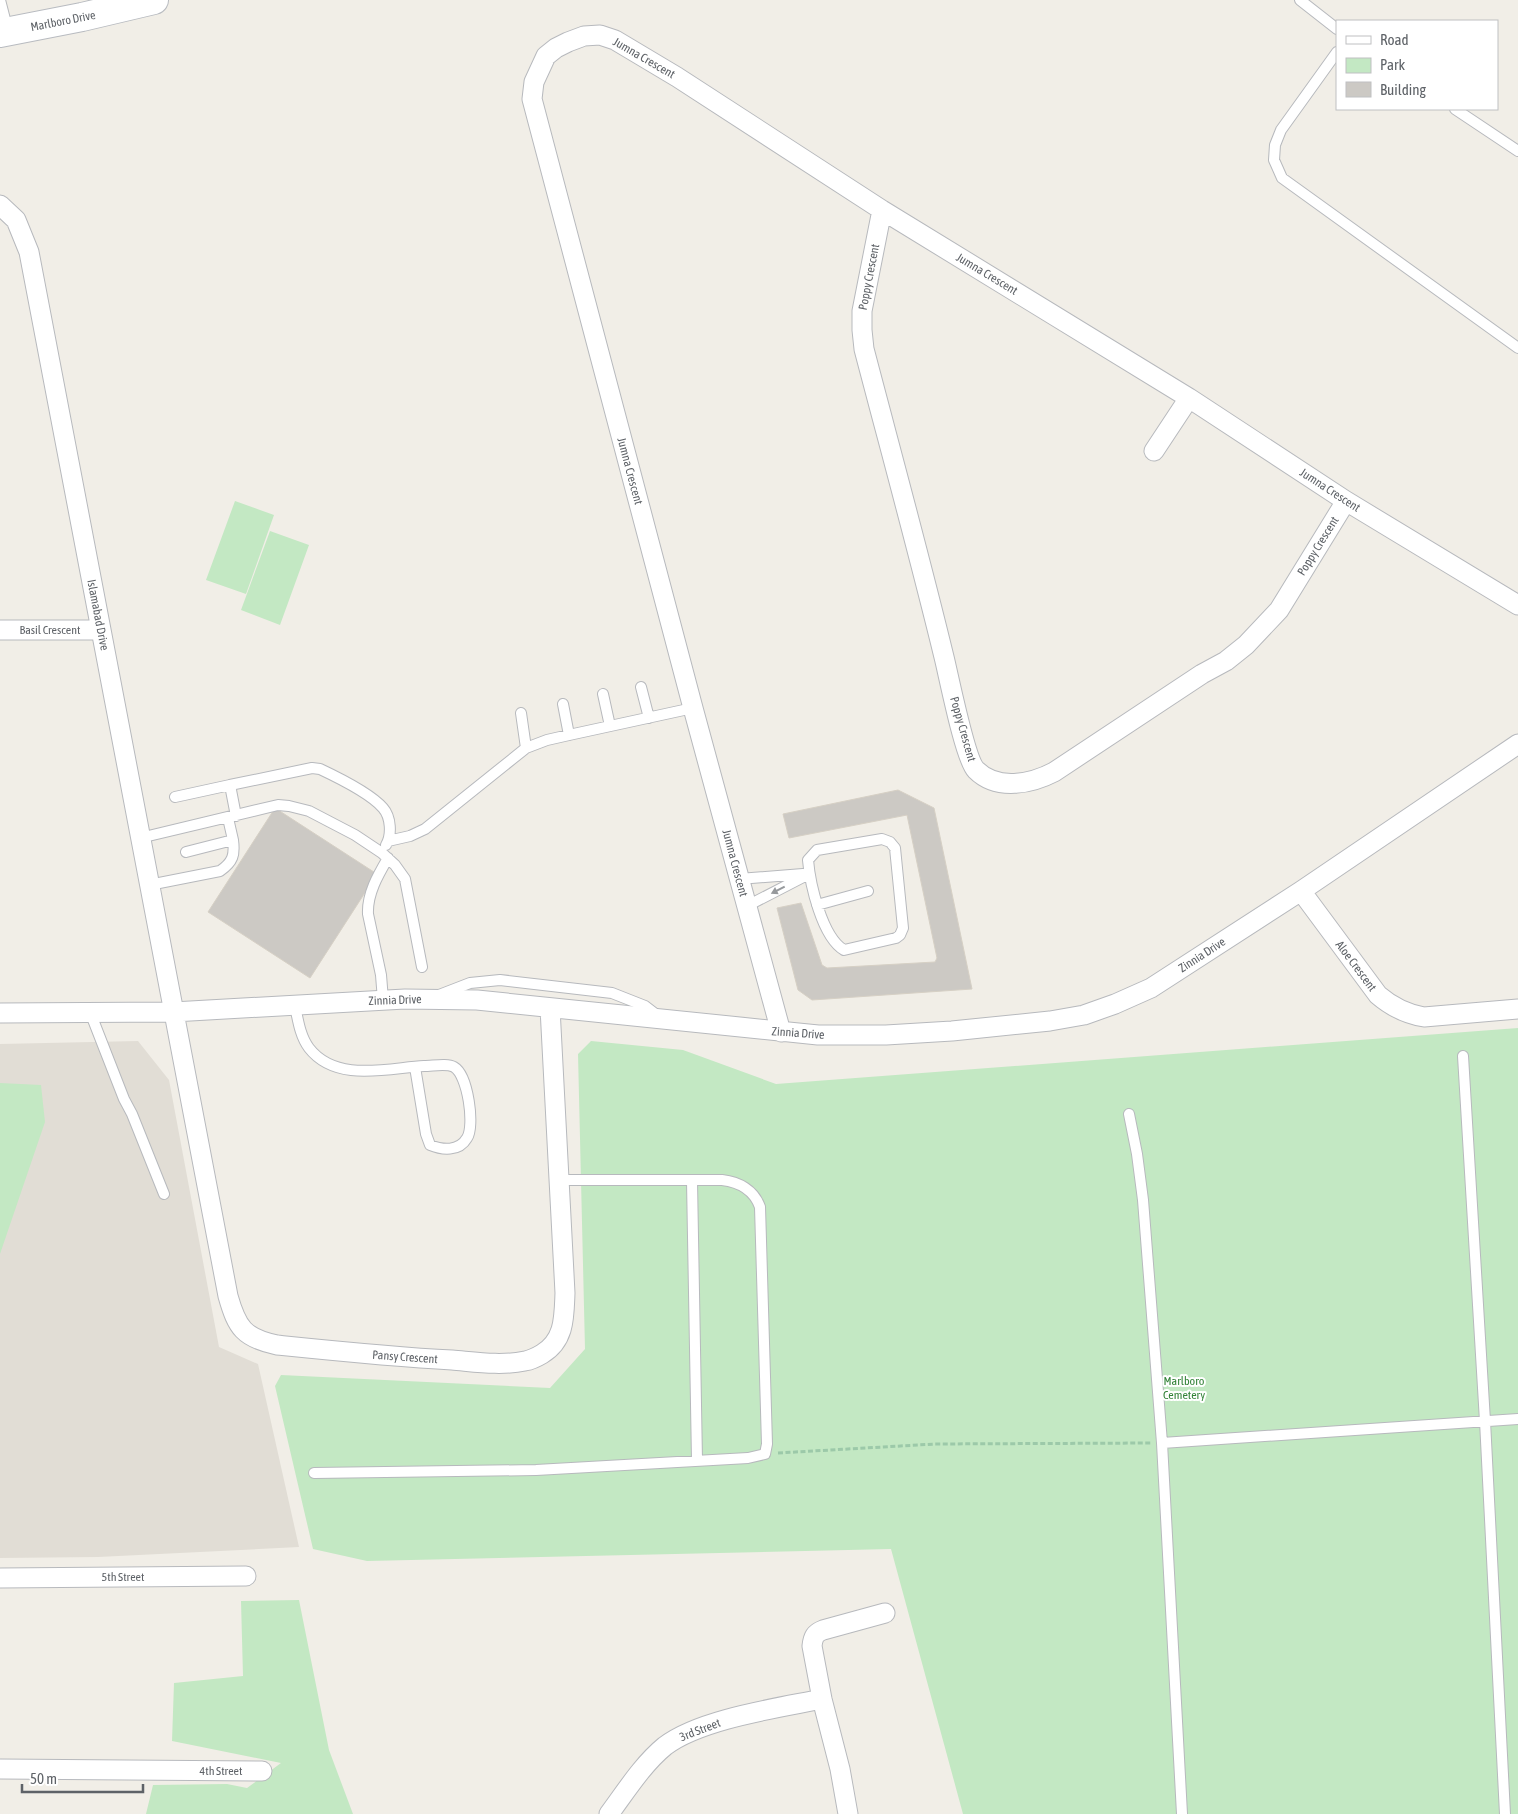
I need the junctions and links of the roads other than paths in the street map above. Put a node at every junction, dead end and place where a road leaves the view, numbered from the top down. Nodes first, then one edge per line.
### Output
1 (0, 0) edge
2 (154, 0) edge
3 (1300, 0) edge
4 (1336, 28) edge
5 (4, 32) edge
6 (1336, 53) edge
7 (1456, 110) edge
8 (1518, 151) edge
9 (0, 205) edge
10 (882, 210) junction
11 (1518, 348) edge
12 (1189, 398) junction
13 (1154, 452) dead end
14 (1346, 501) junction
15 (1518, 605) edge
16 (0, 630) edge
17 (100, 630) junction
18 (642, 688) dead end
19 (603, 694) dead end
20 (563, 704) dead end
21 (693, 708) junction
22 (521, 712) dead end
23 (649, 718) junction
24 (610, 726) junction
25 (568, 735) junction
26 (1518, 744) edge
27 (526, 748) junction
28 (230, 785) junction
29 (175, 797) dead end
30 (232, 817) junction
31 (140, 838) junction
32 (233, 840) junction
33 (388, 841) junction
34 (186, 852) dead end
35 (385, 856) junction
36 (809, 874) junction
37 (739, 879) junction
38 (149, 885) junction
39 (868, 891) dead end
40 (1300, 892) junction
41 (817, 905) junction
42 (746, 906) junction
43 (422, 967) dead end
44 (429, 999) junction
45 (383, 1000) junction
46 (295, 1006) junction
47 (550, 1008) junction
48 (1518, 1009) edge
49 (90, 1012) junction
50 (173, 1012) junction
51 (0, 1013) edge
52 (664, 1020) junction
53 (781, 1032) junction
54 (1463, 1056) dead end
55 (416, 1067) junction
56 (1129, 1114) dead end
57 (559, 1180) junction
58 (692, 1181) junction
59 (164, 1194) dead end
60 (1518, 1419) edge
61 (1485, 1421) junction
62 (1162, 1443) junction
63 (697, 1460) junction
64 (314, 1473) dead end
65 (246, 1576) dead end
66 (0, 1578) edge
67 (885, 1613) dead end
68 (822, 1699) junction
69 (0, 1769) edge
70 (262, 1771) dead end
71 (609, 1814) edge
72 (848, 1814) edge
73 (1182, 1814) edge
74 (1505, 1814) edge

1 - 5 lane
2 - 5 main road, Marlboro Drive
3 - 4 lane
6 - 11 lane
7 - 8 lane
9 - 17 street, Islamabad Drive
10 - 12 street, Jumna Crescent
10 - 14 street, Poppy Crescent
10 - 21 street, Jumna Crescent
12 - 13 street
12 - 14 street, Jumna Crescent
14 - 15 street, Jumna Crescent
16 - 17 street, Basil Crescent
17 - 31 street, Islamabad Drive
18 - 23 lane
19 - 24 lane
20 - 25 lane
21 - 23 lane
21 - 37 street, Jumna Crescent
22 - 27 lane
23 - 24 lane
24 - 25 lane
25 - 27 lane
26 - 40 street, Zinnia Drive
27 - 33 lane
28 - 29 lane
28 - 30 lane
28 - 33 lane
30 - 31 lane
30 - 32 lane
30 - 35 lane
31 - 38 street, Islamabad Drive
32 - 34 lane
32 - 38 lane
33 - 35 lane
35 - 43 lane
35 - 45 lane
36 - 37 lane
36 - 41 lane
36 - 41 lane
36 -> 42 lane
37 - 42 street, Jumna Crescent
38 - 50 street, Islamabad Drive
39 - 41 lane
40 - 48 street, Aloe Crescent
40 - 53 street, Zinnia Drive
42 - 53 street, Jumna Crescent
44 - 45 street, Zinnia Drive
44 - 47 street, Zinnia Drive
44 - 52 lane
45 - 46 street, Zinnia Drive
46 - 50 street, Zinnia Drive
46 - 55 lane
47 - 52 street, Zinnia Drive
47 - 57 street, Pansy Crescent
49 - 50 street, Zinnia Drive
49 - 51 street, Zinnia Drive
49 - 59 lane
50 - 57 street, Pansy Crescent
52 - 53 street, Zinnia Drive
54 - 61 lane
55 - 55 lane
56 - 62 lane
57 - 58 lane
58 - 63 lane
58 - 63 lane
60 - 61 lane
61 - 62 lane
61 - 74 lane
62 - 73 lane
63 - 64 lane
65 - 66 street, 5th Street
67 - 68 street
68 - 71 street, 3rd Street
68 - 72 street
69 - 70 street, 4th Street

